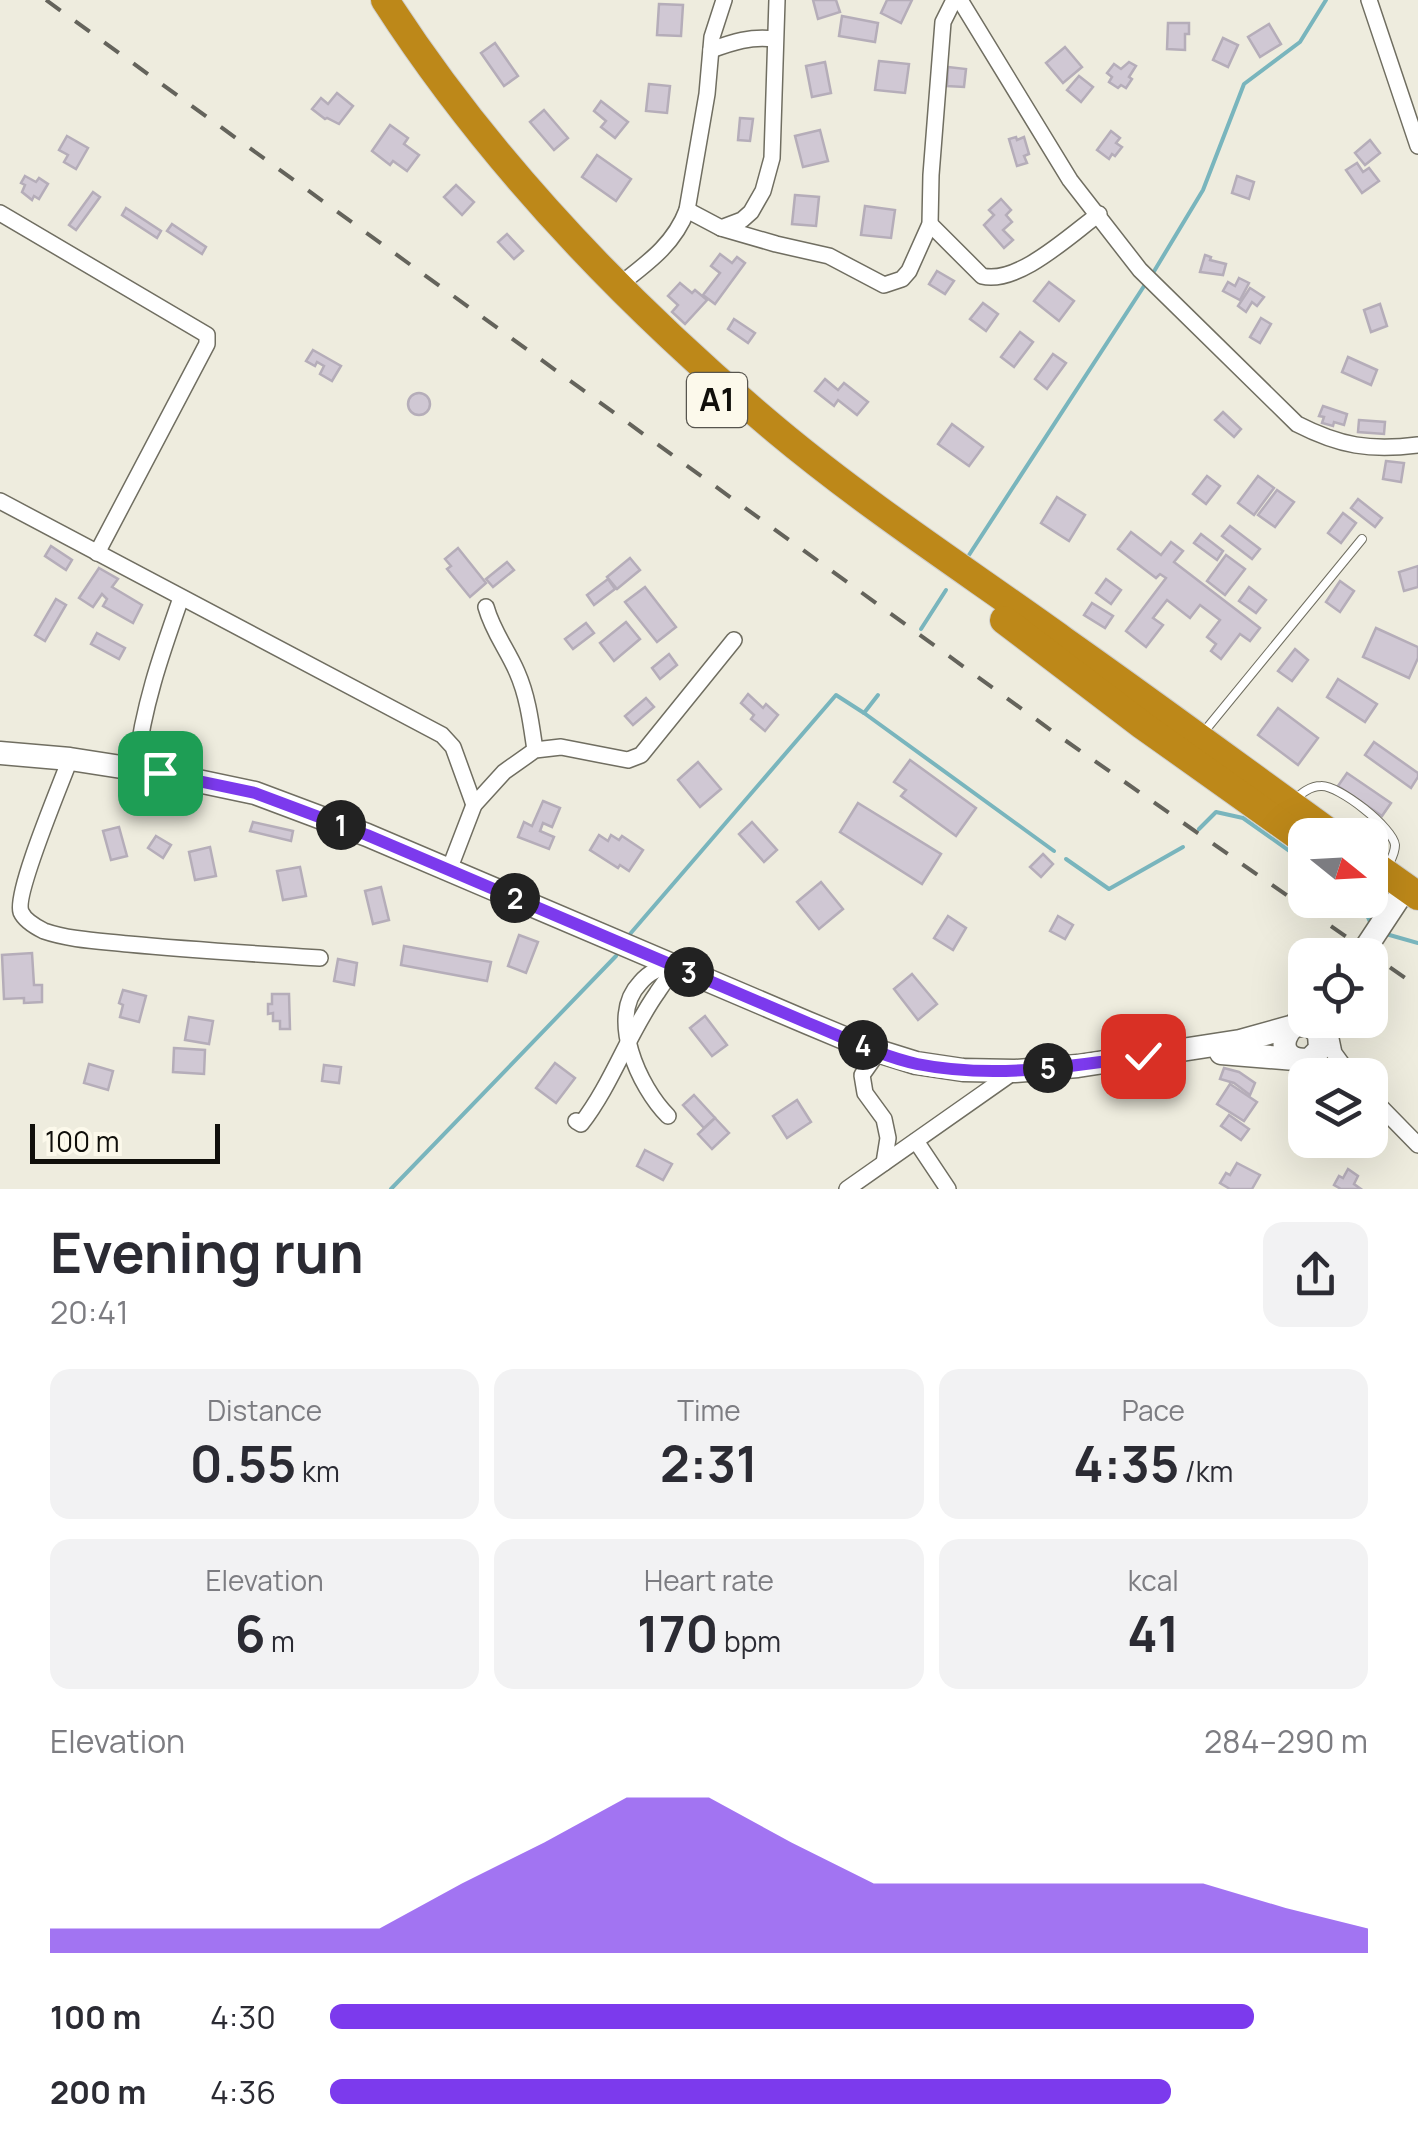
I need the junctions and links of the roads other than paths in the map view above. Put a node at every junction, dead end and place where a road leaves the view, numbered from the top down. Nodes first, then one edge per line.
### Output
1 (364, 0) edge
2 (385, 0) edge
3 (724, 0) edge
4 (777, 0) edge
5 (957, 0) edge
6 (1369, 0) edge
7 (774, 39) junction
8 (711, 50) junction
9 (1418, 146) edge
10 (688, 210) junction
11 (1098, 214) junction
12 (1, 215) edge
13 (930, 224) junction
14 (721, 228) junction
15 (618, 286) junction
16 (1418, 445) edge
17 (0, 501) edge
18 (1362, 539) dead end
19 (97, 553) junction
20 (181, 598) junction
21 (486, 607) dead end
22 (734, 640) dead end
23 (1192, 746) junction
24 (535, 750) junction
25 (0, 752) edge
26 (70, 759) junction
27 (136, 769) junction
28 (474, 805) junction
29 (1281, 811) junction
30 (1296, 818) edge
31 (1288, 819) edge
32 (449, 870) junction
33 (1395, 889) edge
34 (1370, 938) edge
35 (320, 958) dead end
36 (683, 969) junction
37 (1288, 1024) edge
38 (1318, 1038) edge
39 (1319, 1038) edge
40 (628, 1040) junction
41 (878, 1051) junction
42 (1143, 1056) junction
43 (1307, 1056) junction
44 (1309, 1058) edge
45 (1015, 1071) junction
46 (1388, 1115) edge
47 (668, 1116) dead end
48 (576, 1121) dead end
49 (916, 1141) junction
50 (1418, 1145) edge
51 (884, 1163) junction
52 (846, 1189) edge
53 (948, 1189) edge

1 - 23 highway, A1
2 - 15 highway, A1
3 - 8 street
4 - 7 street
5 - 11 street
5 - 13 street
6 - 9 street
7 - 8 street
7 - 14 street
8 - 10 street
10 - 14 street
10 - 15 street
11 - 13 street
11 - 16 street
12 - 19 street
13 - 14 street
15 - 23 highway, A1
17 - 19 street
18 - 23 lane
19 - 20 street
20 - 27 street
20 - 28 street
21 - 24 street
22 - 24 street
23 - 29 highway, A1
24 - 28 street
25 - 26 street
26 - 27 street
26 - 35 street
27 - 32 street
28 - 32 street
29 - 30 highway, A1
29 - 31 highway, A1
29 - 33 lane
32 - 36 street
33 - 34 street
36 - 40 street
36 - 41 street
37 - 42 street
38 - 43 street
39 - 43 street
40 - 47 street
40 - 48 street
41 - 45 street
41 - 51 street
42 - 43 street
42 - 45 street
43 - 44 street
45 - 49 street
46 - 50 street
49 - 51 street
49 - 53 street
51 - 52 street

